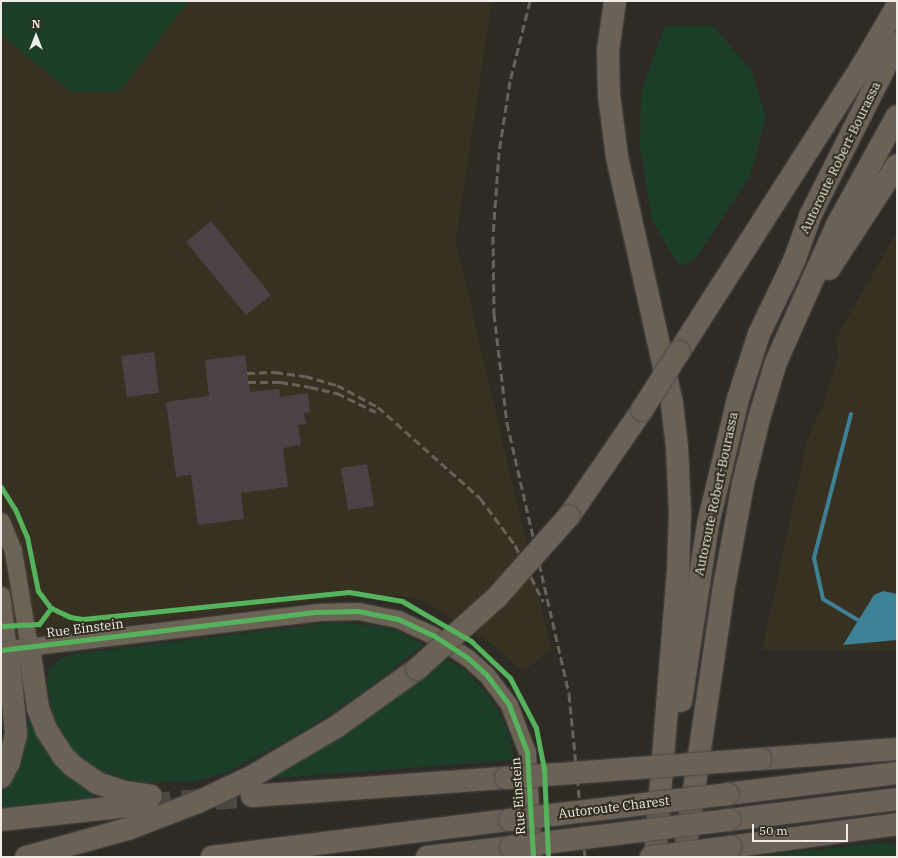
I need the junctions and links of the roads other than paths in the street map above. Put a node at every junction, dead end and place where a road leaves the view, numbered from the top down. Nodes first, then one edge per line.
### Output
1 (615, 1) edge
2 (897, 6) edge
3 (897, 43) edge
4 (897, 116) edge
5 (897, 165) edge
6 (799, 315) junction
7 (1, 521) edge
8 (1, 595) edge
9 (29, 647) junction
10 (4, 650) edge
11 (703, 730) junction
12 (897, 740) edge
13 (897, 748) edge
14 (824, 754) junction
15 (897, 773) edge
16 (1, 777) edge
17 (252, 796) tunnel mouth
18 (897, 799) edge
19 (1, 820) edge
20 (897, 824) edge
21 (897, 836) edge
22 (730, 847) junction
23 (26, 857) edge
24 (212, 857) edge
25 (427, 857) edge
26 (533, 857) edge
27 (651, 857) edge
28 (656, 857) edge
29 (684, 857) edge
30 (695, 857) edge

1 - 28 highway
2 - 23 highway, bridge
3 - 28 highway, Autoroute Robert-Bourassa
4 - 6 highway, Autoroute Robert-Bourassa
5 - 6 highway
6 - 11 highway, Autoroute Robert-Bourassa
7 - 9 street
8 - 10 street
9 - 10 street, Rue Einstein
9 - 19 highway
9 - 26 street, Rue Einstein
10 - 16 highway
11 - 29 highway, Autoroute Robert-Bourassa
11 - 30 highway
12 - 14 highway
13 - 14 highway
14 - 17 highway, bridge
15 - 24 highway, Autoroute Charest, bridge
18 - 25 highway, Autoroute Charest, bridge
20 - 22 highway
21 - 22 highway
22 - 27 highway, bridge

